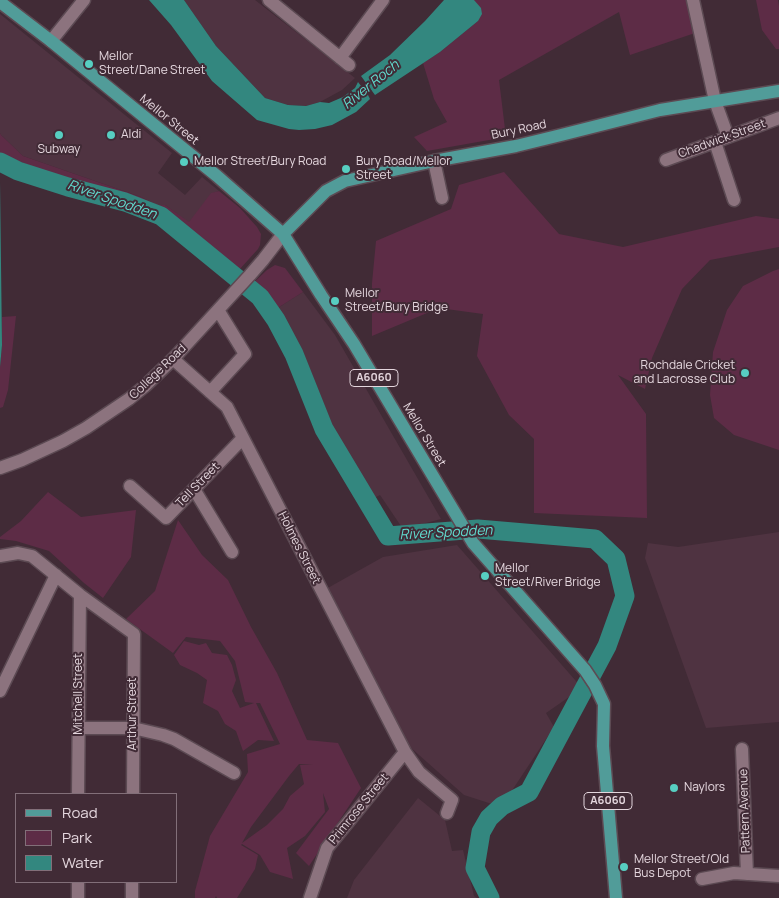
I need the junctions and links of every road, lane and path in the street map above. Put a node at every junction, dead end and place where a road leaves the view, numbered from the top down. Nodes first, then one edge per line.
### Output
1 (84, 0) edge
2 (269, 0) edge
3 (382, 0) edge
4 (693, 0) edge
5 (2, 3) edge
6 (51, 42) junction
7 (779, 91) edge
8 (715, 101) junction
9 (779, 118) edge
10 (728, 137) junction
11 (715, 142) junction
12 (666, 160) dead end
13 (434, 161) junction
14 (442, 198) dead end
15 (734, 200) dead end
16 (282, 234) junction
17 (218, 310) junction
18 (173, 359) junction
19 (210, 392) junction
20 (243, 438) junction
21 (0, 468) edge
22 (130, 486) dead end
23 (194, 489) junction
24 (232, 552) dead end
25 (0, 556) edge
26 (56, 575) junction
27 (80, 594) junction
28 (1, 685) edge
29 (79, 728) junction
30 (133, 728) junction
31 (742, 749) dead end
32 (405, 752) junction
33 (234, 773) dead end
34 (78, 793) edge
35 (133, 793) edge
36 (447, 813) dead end
37 (747, 874) junction
38 (779, 876) edge
39 (702, 879) dead end
40 (78, 883) edge
41 (132, 883) edge
42 (78, 898) edge
43 (132, 898) edge
44 (310, 898) edge
45 (616, 898) edge

1 - 6 street
2 - 3 street
4 - 8 street
5 - 6 main road, Mellor Street / A6060
6 - 16 main road, Mellor Street / A6060
7 - 8 main road, Bury Road
8 - 10 street
8 - 13 main road, Bury Road
9 - 10 street, Chadwick Street
10 - 11 street, Chadwick Street
11 - 12 street, Chadwick Street
11 - 15 street
13 - 14 street
13 - 16 main road, Bury Road
16 - 17 street, College Road
16 - 45 main road, Mellor Street / A6060
17 - 18 street, College Road
17 - 19 street
18 - 19 street, Holmes Street
18 - 21 street, College Road
19 - 20 street, Holmes Street
20 - 23 street, Tell Street
20 - 32 street, Holmes Street
22 - 23 street, Tell Street
23 - 24 street
25 - 26 street
26 - 27 street
26 - 28 street
27 - 29 street, Mitchell Street
27 - 30 street, Arthur Street
29 - 30 street
29 - 34 street, Mitchell Street
30 - 33 street
30 - 35 street, Arthur Street
31 - 37 street, Pattern Avenue
32 - 36 street, Holmes Street
32 - 44 street, Primrose Street
37 - 38 street
37 - 39 street
40 - 42 street
41 - 43 street

